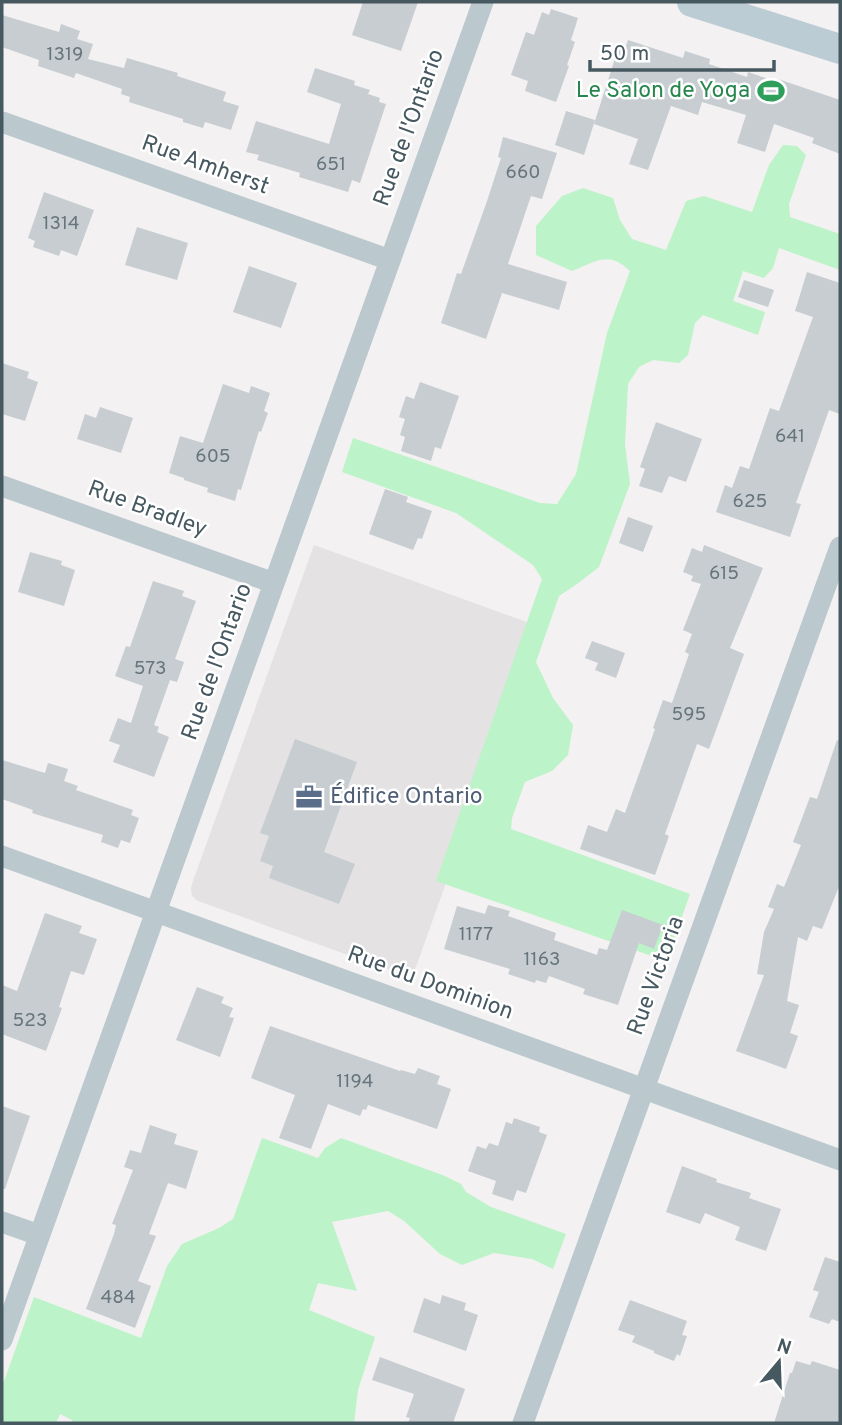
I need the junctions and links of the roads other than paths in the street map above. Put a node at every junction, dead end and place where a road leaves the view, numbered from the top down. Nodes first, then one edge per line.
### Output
1 (483, 2) edge
2 (692, 2) edge
3 (840, 49) edge
4 (2, 122) edge
5 (390, 260) junction
6 (2, 486) edge
7 (840, 547) edge
8 (274, 583) junction
9 (2, 856) edge
10 (155, 912) junction
11 (644, 1089) junction
12 (840, 1160) edge
13 (2, 1222) edge
14 (40, 1235) junction
15 (2, 1339) edge
16 (523, 1423) edge

1 - 5 street, Rue de l'Ontario
2 - 3 street
4 - 5 street, Rue Amherst
5 - 8 street, Rue de l'Ontario
6 - 8 street, Rue Bradley
7 - 11 street, Rue Victoria
8 - 10 street, Rue de l'Ontario
9 - 10 street, Rue du Dominion
10 - 11 street, Rue du Dominion
10 - 14 street, Rue de l'Ontario
11 - 12 street, Rue du Dominion
11 - 16 street, Rue Victoria
13 - 14 street
14 - 15 street, Rue de l'Ontario

